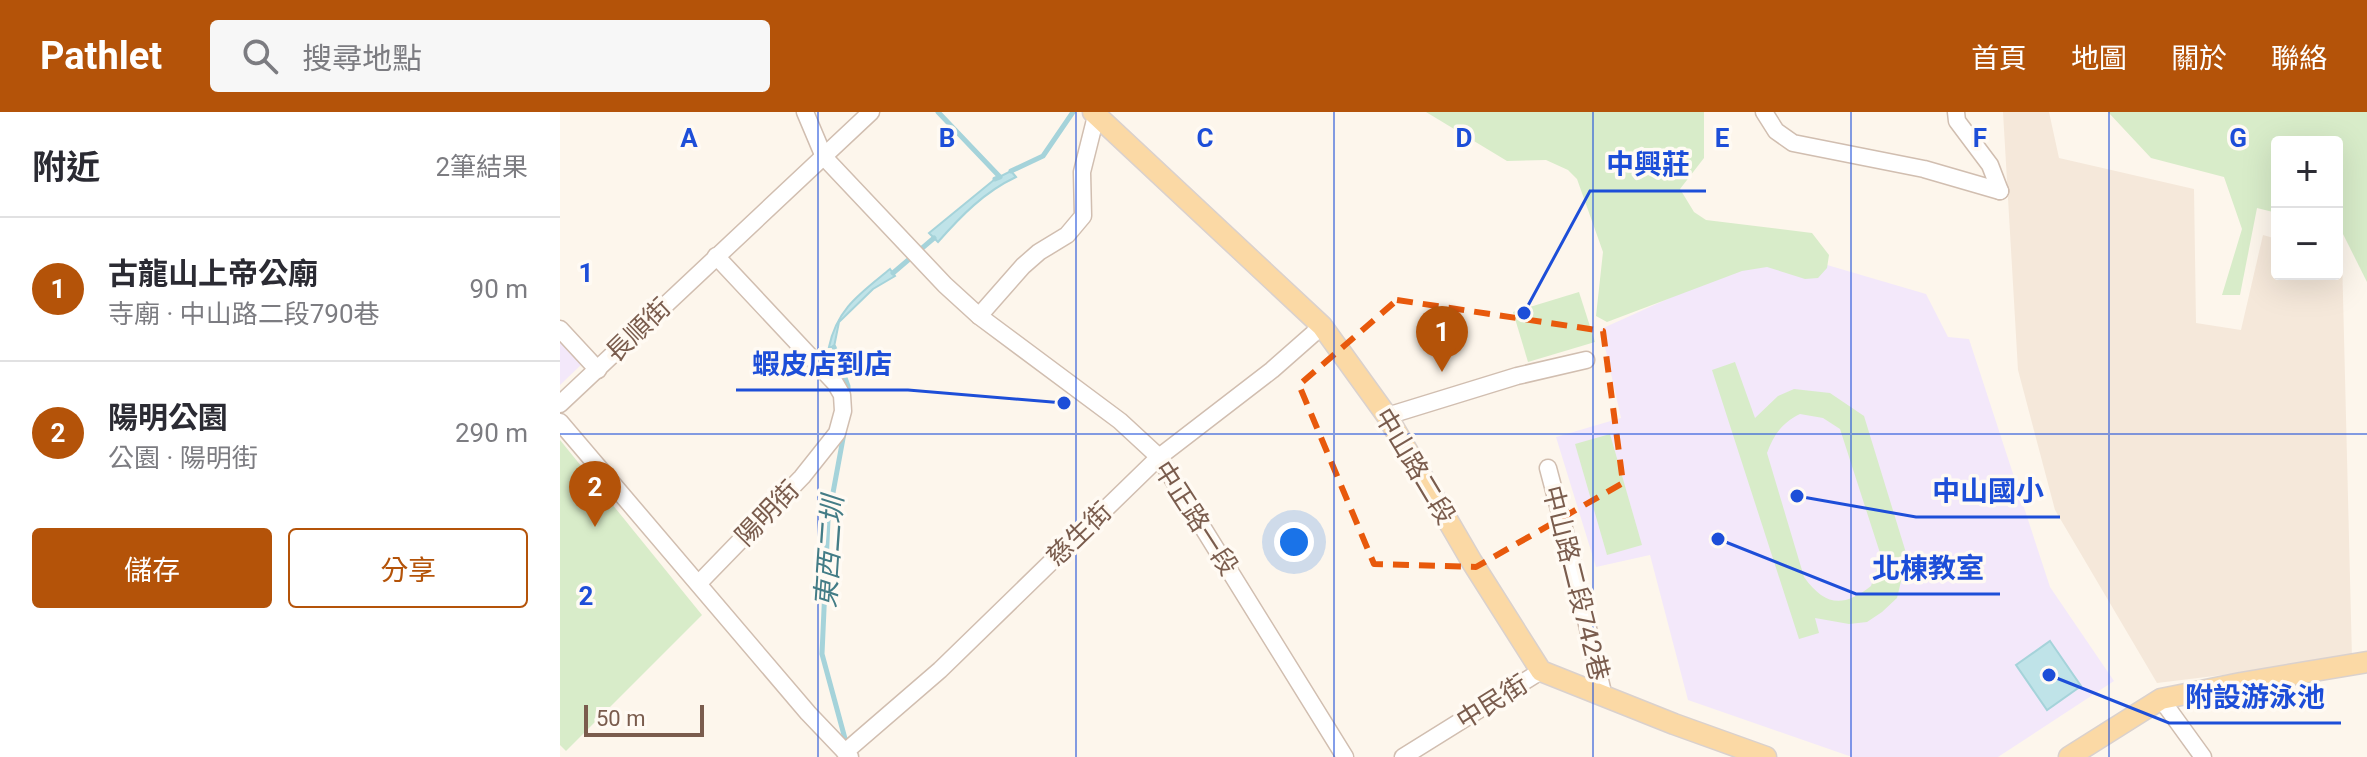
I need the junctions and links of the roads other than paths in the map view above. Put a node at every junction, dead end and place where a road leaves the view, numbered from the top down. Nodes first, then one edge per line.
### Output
1 (805, 112) edge
2 (871, 112) edge
3 (1764, 112) edge
4 (1956, 112) edge
5 (1095, 113) edge
6 (824, 157) junction
7 (716, 256) junction
8 (979, 316) junction
9 (1322, 326) junction
10 (560, 329) edge
11 (1586, 360) dead end
12 (598, 370) junction
13 (560, 404) edge
14 (1387, 416) junction
15 (560, 422) edge
16 (1159, 457) junction
17 (1548, 468) dead end
18 (699, 583) junction
19 (2367, 662) edge
20 (1541, 671) junction
21 (1604, 697) junction
22 (2161, 699) junction
23 (847, 754) edge
24 (1345, 757) edge
25 (1403, 757) edge
26 (1766, 757) edge
27 (2069, 757) edge
28 (2203, 757) edge

1 - 6 street
2 - 6 street, 長順街
3 - 4 street
5 - 8 street
5 - 9 main road, 中山路二段
6 - 7 street, 長順街
6 - 8 street, 中正路一段
7 - 12 street, 長順街
7 - 18 street, 陽明街
8 - 16 street, 中正路一段
9 - 14 main road, 中山路二段
9 - 16 street, 慈生街
10 - 12 street
11 - 14 street
12 - 13 street, 長順街
14 - 20 main road, 中山路二段
15 - 18 street
16 - 23 street, 慈生街
16 - 24 street, 中正路一段
17 - 21 street, 中山路二段742巷
18 - 23 street
19 - 22 main road
20 - 21 main road
20 - 25 street, 中民街
21 - 26 main road
22 - 27 main road
22 - 28 street

